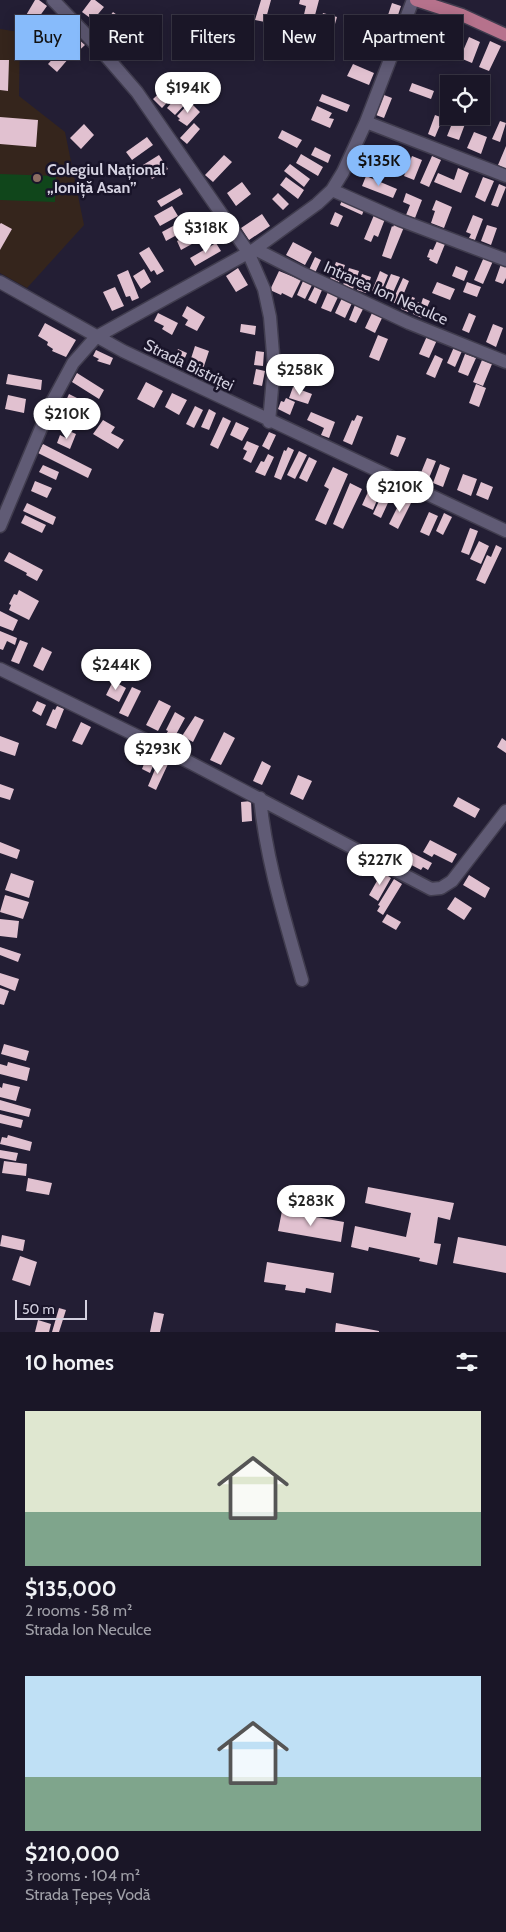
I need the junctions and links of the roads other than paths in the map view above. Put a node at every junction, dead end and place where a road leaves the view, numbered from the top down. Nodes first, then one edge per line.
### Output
1 (53, 0) edge
2 (415, 0) edge
3 (506, 35) edge
4 (366, 122) junction
5 (506, 176) edge
6 (332, 190) junction
7 (252, 251) junction
8 (506, 260) edge
9 (0, 282) edge
10 (96, 337) junction
11 (506, 362) edge
12 (269, 422) junction
13 (0, 526) edge
14 (506, 531) edge
15 (0, 669) edge
16 (260, 798) junction
17 (506, 811) edge
18 (302, 980) dead end

1 - 7 street
2 - 3 main road
2 - 4 street
4 - 5 street
4 - 6 street
6 - 7 street
6 - 8 street
7 - 10 street
7 - 11 street, Intrarea Ion Neculce
7 - 12 street
9 - 10 street, Strada Bistriței
10 - 12 street, Strada Bistriței
10 - 13 street
12 - 14 street, Strada Bistriței
15 - 16 street
16 - 17 street
16 - 18 street

